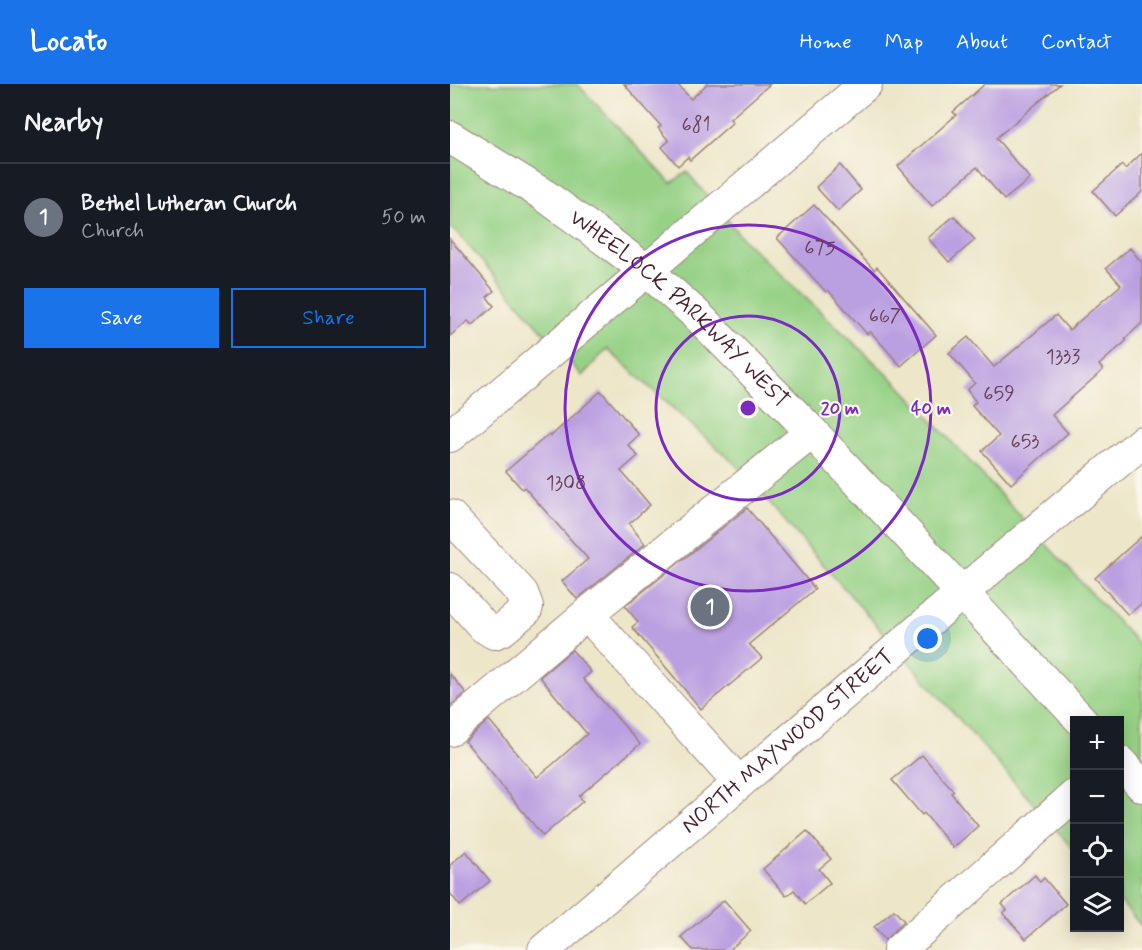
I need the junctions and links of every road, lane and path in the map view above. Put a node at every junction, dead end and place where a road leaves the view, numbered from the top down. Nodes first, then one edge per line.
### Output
1 (866, 84) edge
2 (450, 137) edge
3 (646, 270) junction
4 (812, 432) junction
5 (450, 436) edge
6 (1142, 442) edge
7 (450, 516) edge
8 (450, 589) edge
9 (962, 593) junction
10 (587, 614) junction
11 (1077, 716) edge
12 (450, 729) edge
13 (1124, 767) edge
14 (739, 783) junction
15 (1142, 786) edge
16 (1070, 800) edge
17 (544, 950) edge
18 (899, 950) edge

1 - 3 street
2 - 3 street, WHEELOCK PARKWAY WEST
3 - 4 street, WHEELOCK PARKWAY WEST
3 - 5 street
4 - 9 street, WHEELOCK PARKWAY WEST
4 - 10 street
6 - 9 street, NORTH MAYWOOD STREET
7 - 8 street
9 - 11 street, WHEELOCK PARKWAY WEST
9 - 14 street, NORTH MAYWOOD STREET
10 - 12 street
10 - 14 street
13 - 15 street
14 - 17 street, NORTH MAYWOOD STREET
16 - 18 street

